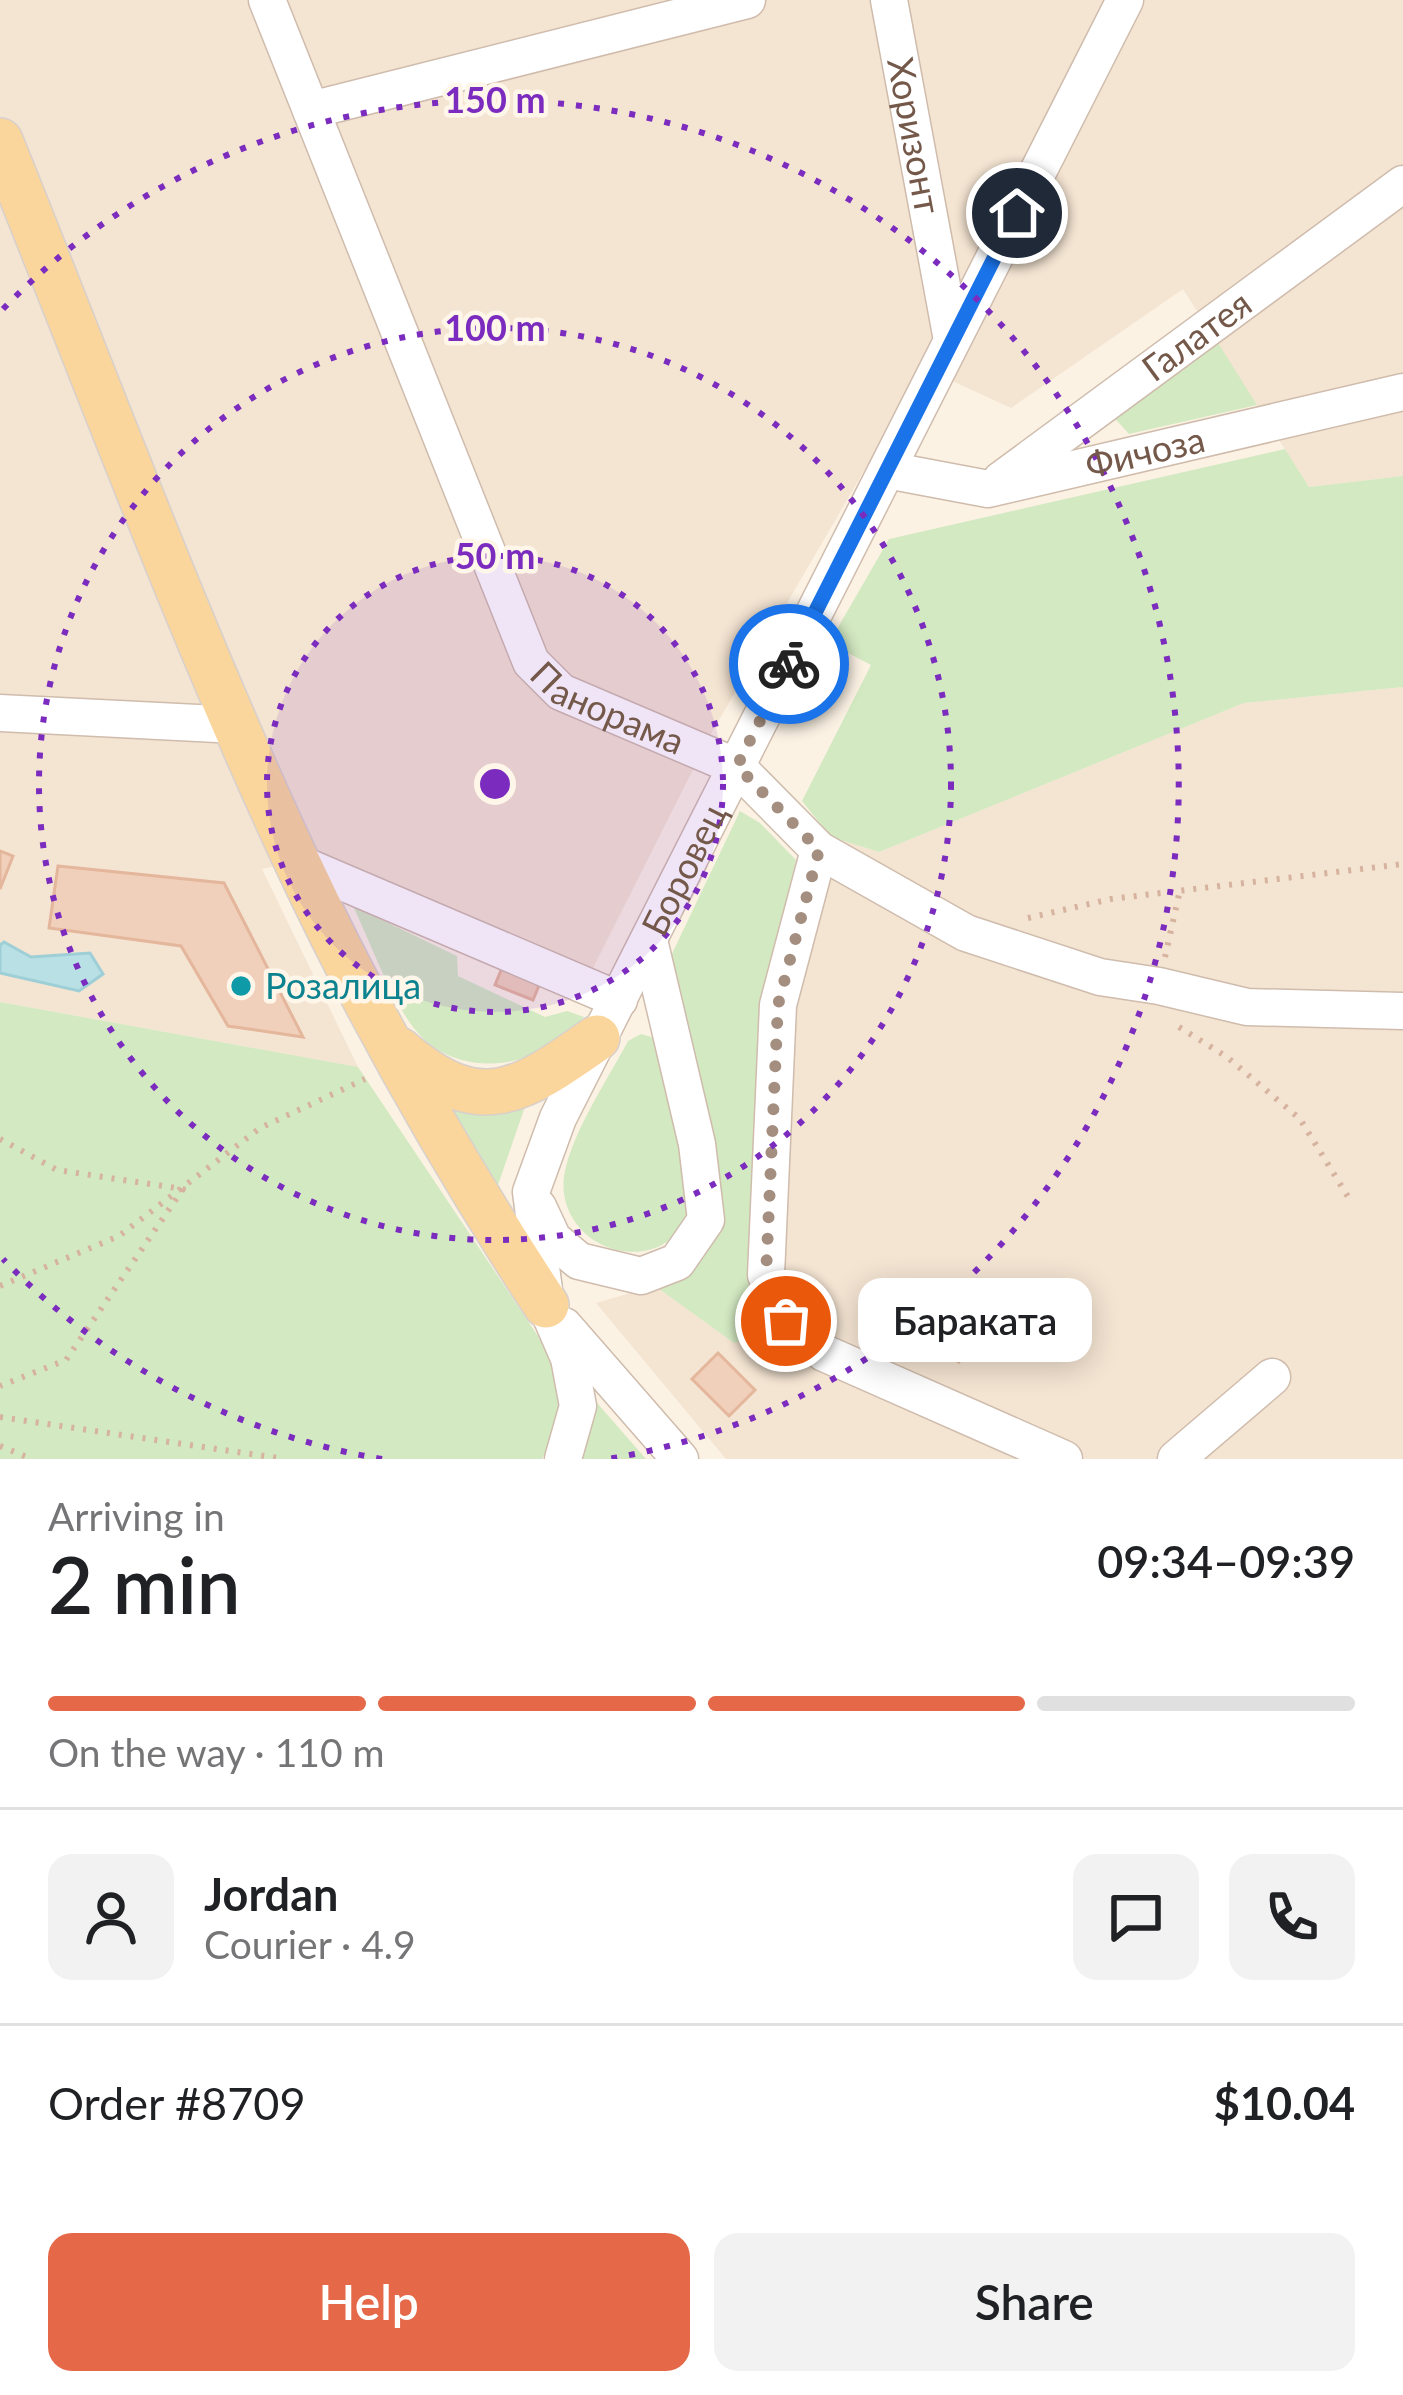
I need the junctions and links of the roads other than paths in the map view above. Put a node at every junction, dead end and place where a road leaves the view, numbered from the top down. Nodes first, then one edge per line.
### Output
1 (267, 0) edge
2 (747, 0) edge
3 (889, 0) edge
4 (1124, 0) edge
5 (311, 110) junction
6 (0, 140) edge
7 (1403, 184) edge
8 (952, 340) junction
9 (1403, 392) edge
10 (886, 470) junction
11 (988, 489) junction
12 (0, 713) edge
13 (237, 725) junction
14 (737, 766) junction
15 (819, 850) junction
16 (298, 863) junction
17 (650, 940) junction
18 (1403, 1010) edge
19 (608, 1019) junction
20 (398, 1059) junction
21 (531, 1192) junction
22 (546, 1305) junction
23 (1272, 1377) dead end
24 (563, 1459) edge
25 (680, 1459) edge
26 (1064, 1459) edge
27 (1175, 1459) edge

1 - 5 street, Панорама
2 - 5 street
3 - 8 street, Хоризонт
4 - 8 street, Боровец
5 - 14 street, Панорама
6 - 13 main road
7 - 11 street, Галатея
8 - 10 street, Боровец
9 - 11 street, Фичоза
10 - 11 street, Фичоза
10 - 14 street, Боровец
12 - 13 street
13 - 16 main road
14 - 15 street, Панорама
14 - 17 street, Боровец
15 - 18 street, Панорама
15 - 26 street
16 - 19 street
16 - 20 main road
17 - 19 street, Боровец
17 - 21 street
19 - 20 main road
19 - 21 street, Боровец
20 - 22 main road
21 - 22 street, Боровец
22 - 24 street, Боровец
22 - 25 street
23 - 27 street

